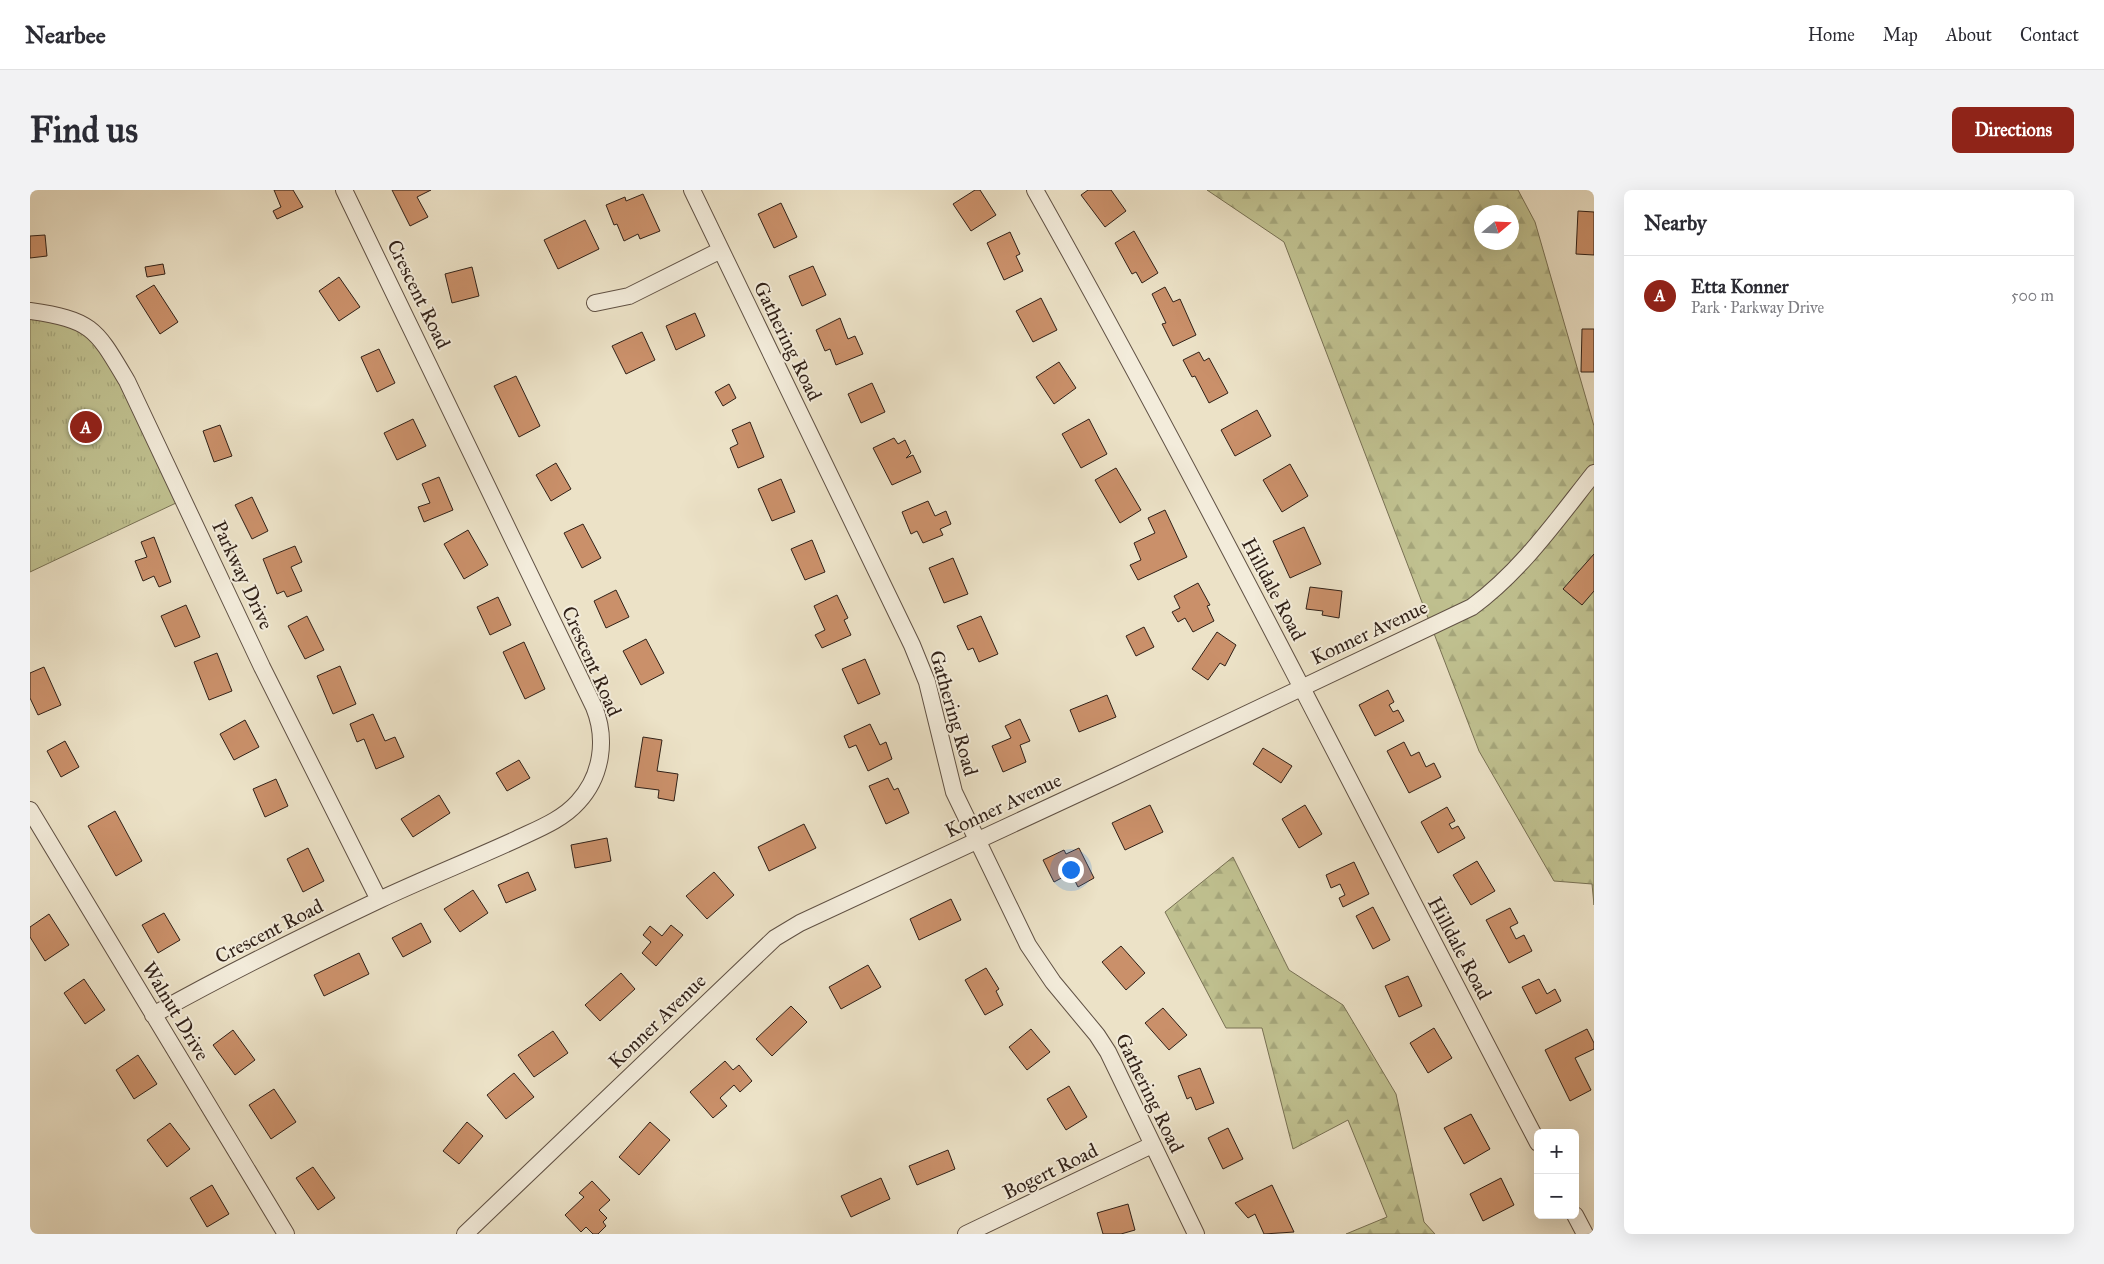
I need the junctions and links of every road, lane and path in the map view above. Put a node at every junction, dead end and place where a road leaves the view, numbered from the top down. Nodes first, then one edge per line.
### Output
1 (344, 190) edge
2 (692, 190) edge
3 (1035, 190) edge
4 (721, 250) junction
5 (595, 303) dead end
6 (30, 311) edge
7 (1594, 473) edge
8 (1301, 688) junction
9 (30, 810) edge
10 (977, 839) junction
11 (379, 900) junction
12 (153, 1015) junction
13 (1534, 1135) edge
14 (1152, 1145) junction
15 (1577, 1219) edge
16 (286, 1234) edge
17 (465, 1234) edge
18 (966, 1234) edge
19 (1196, 1234) edge
20 (1585, 1234) edge

1 - 11 street, Crescent Road
2 - 4 street, Gathering Road
3 - 8 street, Hilldale Road
4 - 5 street
4 - 10 street, Gathering Road
6 - 11 street, Parkway Drive
7 - 8 street, Konner Avenue
8 - 10 street, Konner Avenue
8 - 13 street, Hilldale Road
9 - 12 street, Walnut Drive
10 - 14 street, Gathering Road
10 - 17 street, Konner Avenue
11 - 12 street, Crescent Road
12 - 16 street, Walnut Drive
14 - 18 street, Bogert Road
14 - 19 street, Gathering Road
15 - 20 street

